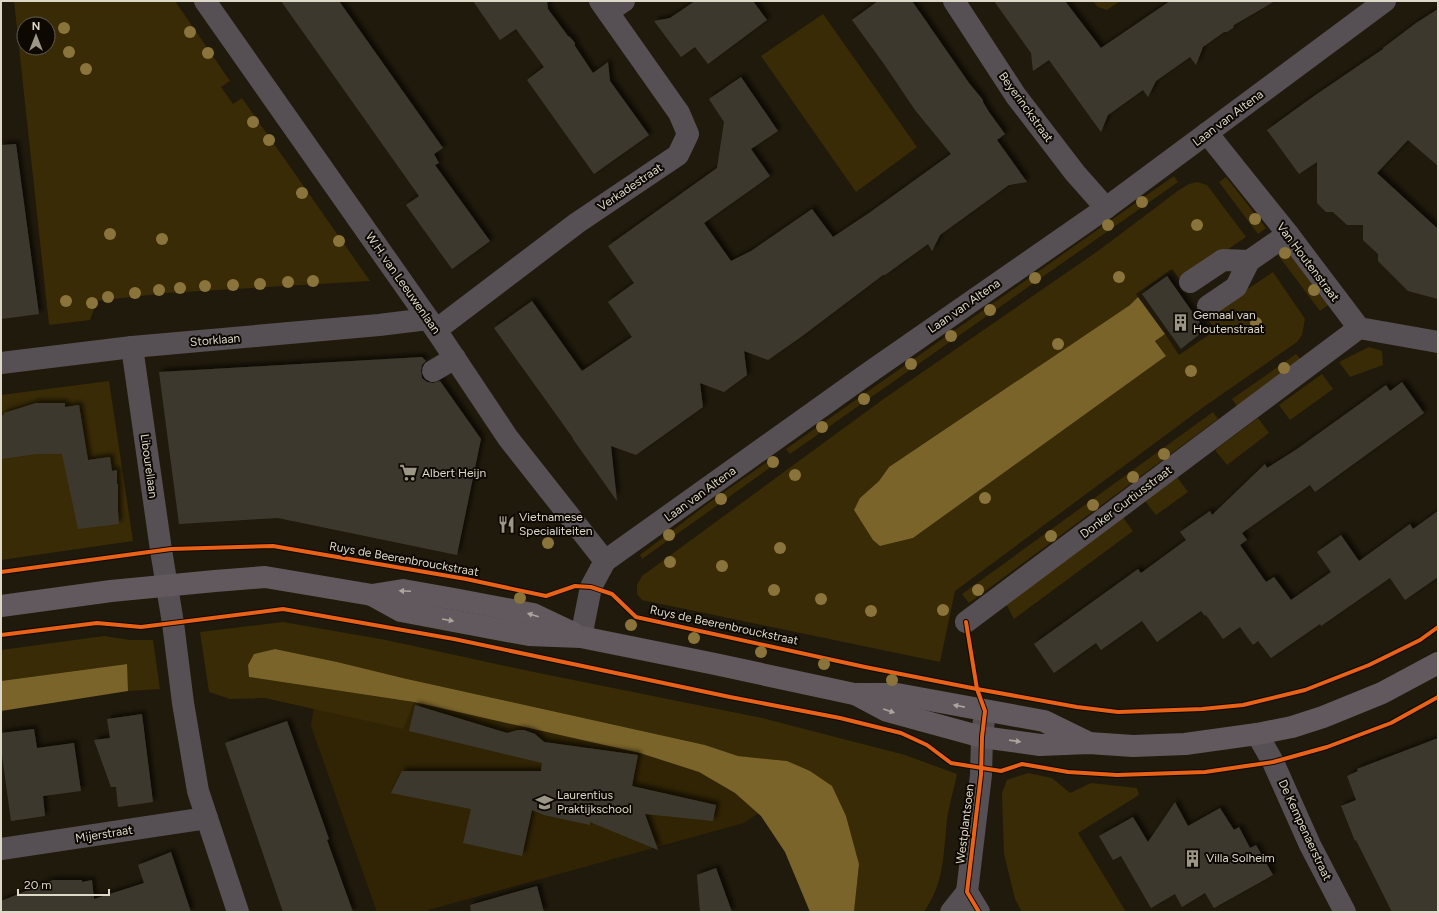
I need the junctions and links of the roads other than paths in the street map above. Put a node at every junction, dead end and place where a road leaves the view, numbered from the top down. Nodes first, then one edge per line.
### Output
1 (205, 1) edge
2 (954, 1) edge
3 (1385, 1) edge
4 (611, 5) edge
5 (1207, 133) junction
6 (1106, 208) junction
7 (1288, 234) junction
8 (1249, 261) junction
9 (1190, 282) dead end
10 (1208, 306) dead end
11 (432, 325) junction
12 (1359, 328) junction
13 (1438, 342) edge
14 (132, 347) junction
15 (455, 358) junction
16 (1, 363) edge
17 (433, 371) dead end
18 (605, 561) junction
19 (167, 586) junction
20 (1, 606) edge
21 (966, 622) dead end
22 (581, 637) junction
23 (1438, 663) edge
24 (854, 694) junction
25 (985, 710) junction
26 (1257, 734) junction
27 (982, 737) junction
28 (1089, 743) junction
29 (207, 818) junction
30 (1, 849) edge
31 (967, 892) junction
32 (238, 912) edge
33 (951, 912) edge
34 (979, 912) edge
35 (1345, 912) edge

1 - 11 street, W.H. van Leeuwenlaan
2 - 6 street, Beyerinckstraat
3 - 5 street, Laan van Altena
4 - 11 street, Verkadestraat
5 - 6 street, Laan van Altena
5 - 7 street, Van Houtenstraat
6 - 18 street, Laan van Altena
7 - 8 street
7 - 12 street, Van Houtenstraat
8 - 9 street
8 - 10 street
11 - 14 street, Storklaan
11 - 15 street, W.H. van Leeuwenlaan
12 - 13 street
12 - 21 street, Donker Curtiusstraat
14 - 16 street, Storklaan
14 - 19 street, Libourellaan
15 - 17 street
15 - 18 street, W.H. van Leeuwenlaan
18 - 22 street, Laan van Altena
19 - 20 main road
19 - 22 main road
19 - 29 street, Libourellaan
22 - 24 main road
23 - 26 main road
25 -> 24 main road
24 -> 27 main road
25 - 27 street, Westplantsoen
25 - 28 main road
26 - 28 main road
26 - 35 street, De Kempenaerstraat
27 -> 28 main road
27 - 31 street, Westplantsoen
29 - 30 street, Mijerstraat
29 - 32 street, Libourellaan
31 - 33 street
31 - 34 street

